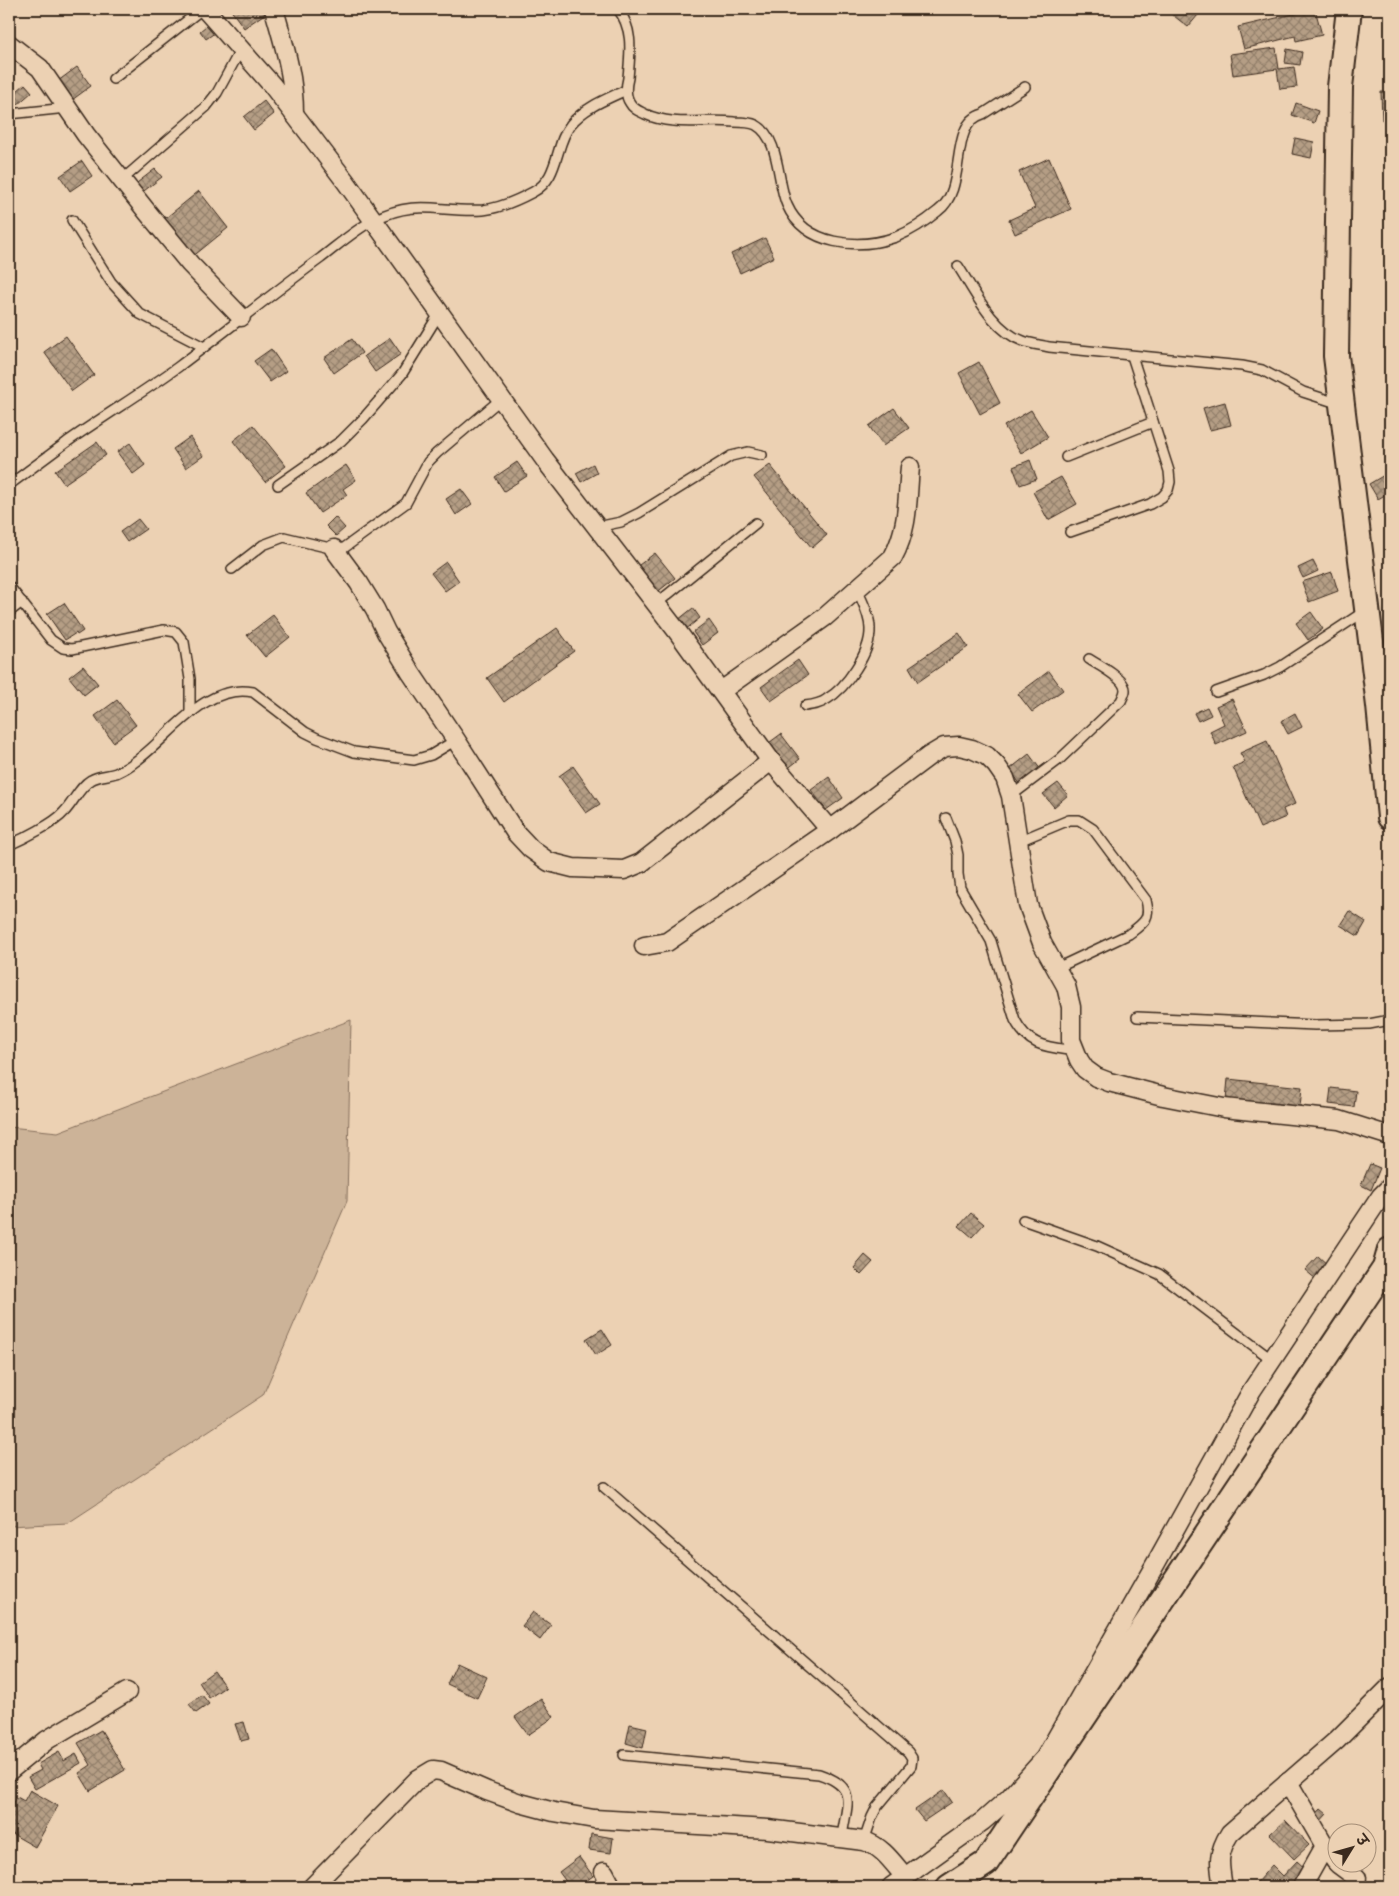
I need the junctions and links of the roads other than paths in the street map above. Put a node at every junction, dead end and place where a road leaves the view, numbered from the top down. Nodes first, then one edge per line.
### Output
1 (204, 9) edge
2 (274, 9) edge
3 (618, 9) edge
4 (1348, 9) edge
5 (9, 44) edge
6 (240, 49) junction
7 (113, 79) dead end
8 (1025, 87) dead end
9 (626, 90) junction
10 (67, 108) junction
11 (9, 114) edge
12 (294, 114) junction
13 (122, 180) junction
14 (72, 220) dead end
15 (373, 220) junction
16 (958, 266) dead end
17 (439, 314) junction
18 (242, 317) junction
19 (204, 347) junction
20 (1132, 356) junction
21 (501, 399) junction
22 (1342, 405) junction
23 (1153, 422) junction
24 (762, 455) dead end
25 (1066, 458) dead end
26 (910, 466) dead end
27 (9, 485) edge
28 (278, 485) dead end
29 (756, 523) dead end
30 (597, 527) junction
31 (1070, 532) dead end
32 (334, 549) junction
33 (232, 569) dead end
34 (9, 586) edge
35 (857, 588) junction
36 (22, 602) junction
37 (656, 604) junction
38 (1368, 609) junction
39 (9, 612) edge
40 (1089, 658) dead end
41 (721, 691) junction
42 (1216, 692) dead end
43 (805, 706) dead end
44 (190, 713) junction
45 (456, 740) junction
46 (771, 761) junction
47 (1011, 796) junction
48 (1390, 817) edge
49 (946, 818) dead end
50 (830, 830) junction
51 (1019, 840) junction
52 (9, 845) edge
53 (644, 946) dead end
54 (1057, 968) junction
55 (1137, 1017) dead end
56 (1390, 1020) edge
57 (1075, 1051) junction
58 (1390, 1136) edge
59 (1390, 1187) edge
60 (1023, 1220) dead end
61 (1390, 1250) edge
62 (1271, 1359) junction
63 (604, 1487) dead end
64 (1390, 1687) edge
65 (128, 1692) dead end
66 (624, 1756) dead end
67 (9, 1771) edge
68 (1288, 1782) junction
69 (842, 1837) junction
70 (864, 1841) junction
71 (1325, 1846) joint
72 (1352, 1874) edge
73 (905, 1877) junction
74 (1357, 1878) dead end
75 (312, 1887) edge
76 (891, 1887) edge
77 (949, 1887) edge
78 (1223, 1887) edge
79 (1302, 1887) edge

1 - 6 street
1 - 7 lane
2 - 12 street
3 - 9 lane
4 - 22 main road
5 - 10 street
6 - 12 street
6 - 13 lane
8 - 9 lane
9 - 15 lane
10 - 11 lane
10 - 13 street
12 - 15 street
13 - 18 street
14 - 19 lane
15 - 17 street
15 - 18 lane
16 - 20 lane
17 - 21 street
17 - 28 lane
18 - 19 lane
19 - 27 lane
20 - 22 lane
20 - 23 lane
21 - 30 street
21 - 32 lane
22 - 38 main road
23 - 25 lane
23 - 31 lane
24 - 30 lane
26 - 35 street
29 - 37 lane
30 - 37 street
32 - 33 lane
32 - 45 street
34 - 36 lane
35 - 41 street
35 - 43 lane
36 - 39 lane
36 - 44 lane
37 - 41 street
38 - 42 lane
38 - 48 main road
40 - 47 lane
41 - 46 street
44 - 45 lane
44 - 52 lane
45 - 46 street
46 - 50 street
47 - 50 street
47 - 51 street
49 - 57 lane
50 - 53 street
51 - 54 street
51 - 54 lane
54 - 57 street
55 - 56 lane
57 - 58 street
59 - 62 street
60 - 62 lane
61 - 77 main road
62 - 73 street
63 - 70 lane
64 - 68 street
65 - 67 street
66 - 69 lane
68 - 71 street
68 - 78 street
69 - 70 street
69 - 75 street
70 - 73 street
71 - 79 street
72 - 74 street
73 - 76 street

